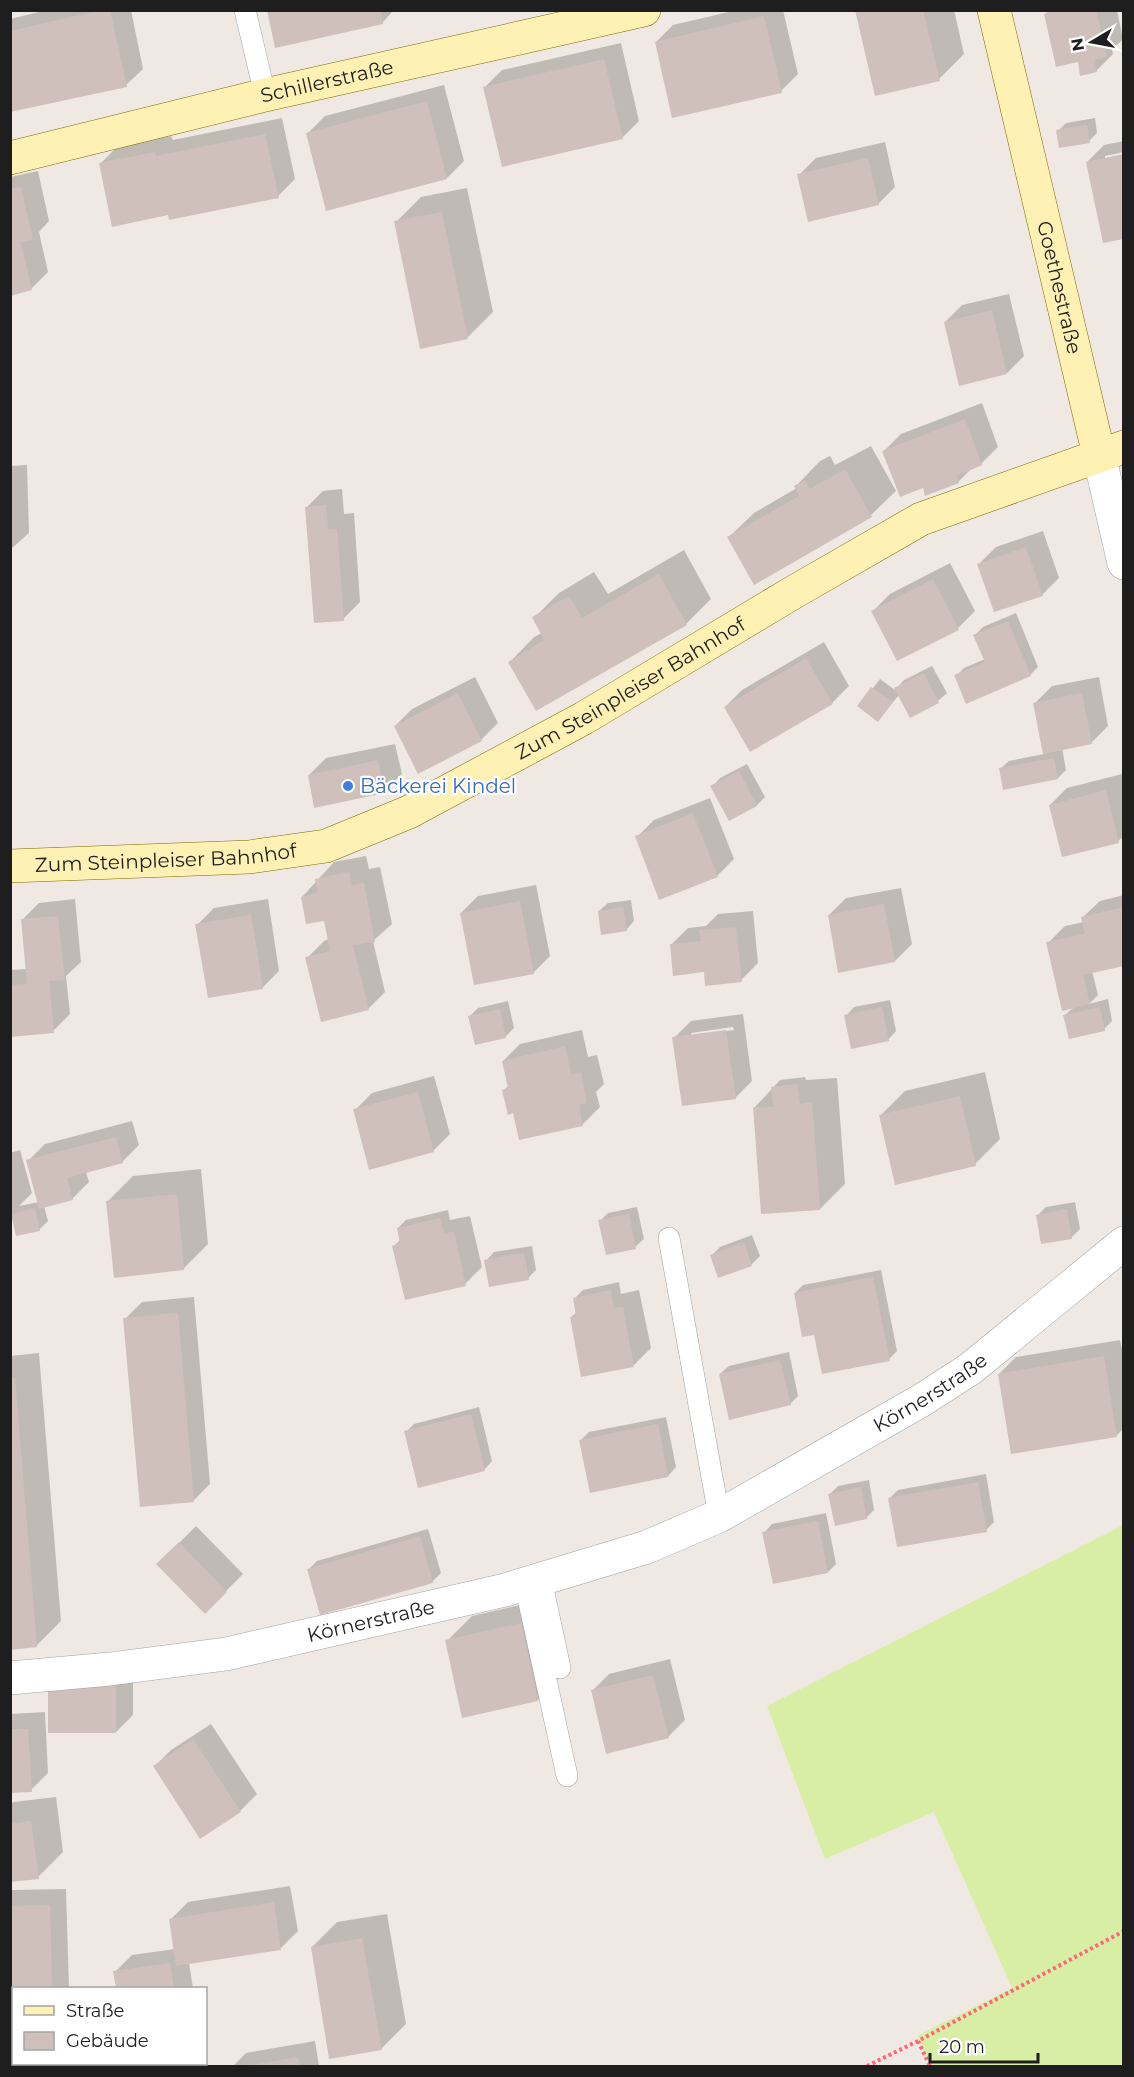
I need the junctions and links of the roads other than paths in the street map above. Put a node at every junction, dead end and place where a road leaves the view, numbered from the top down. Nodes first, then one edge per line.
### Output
1 (245, 10) edge
2 (644, 10) edge
3 (994, 10) edge
4 (265, 95) junction
5 (10, 158) edge
6 (1111, 451) edge
7 (1124, 563) edge
8 (10, 867) edge
9 (669, 1238) dead end
10 (1124, 1243) edge
11 (719, 1516) junction
12 (533, 1582) junction
13 (560, 1668) dead end
14 (10, 1678) edge
15 (567, 1776) dead end

1 - 4 lane
2 - 4 street, Schillerstraße
3 - 6 street, Goethestraße
4 - 5 street, Schillerstraße
6 - 7 street, Goethestraße
6 - 8 street, Zum Steinpleiser Bahnhof
9 - 11 lane
10 - 11 street, Körnerstraße
11 - 12 street, Körnerstraße
12 - 13 lane
12 - 14 street, Körnerstraße
12 - 15 lane

